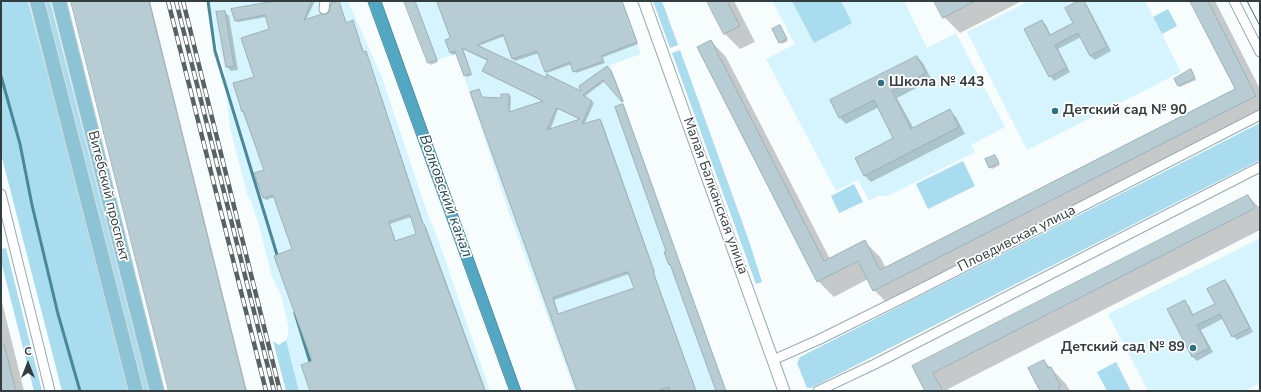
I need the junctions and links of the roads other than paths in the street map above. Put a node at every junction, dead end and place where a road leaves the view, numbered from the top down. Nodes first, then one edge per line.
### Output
1 (37, 1) edge
2 (59, 1) edge
3 (644, 1) edge
4 (1234, 1) edge
5 (1260, 52) edge
6 (1260, 115) edge
7 (1260, 167) edge
8 (1, 194) edge
9 (773, 360) junction
10 (50, 391) edge
11 (136, 391) edge
12 (157, 391) edge
13 (784, 391) edge
14 (818, 391) edge

1 - 11 main road, Витебский проспект
2 - 12 main road, Витебский проспект
3 - 9 street, Малая Балканская улица
4 - 5 street
6 - 9 street, Пловдивская улица
7 - 14 street
8 - 10 street
9 - 13 street, Малая Балканская улица

